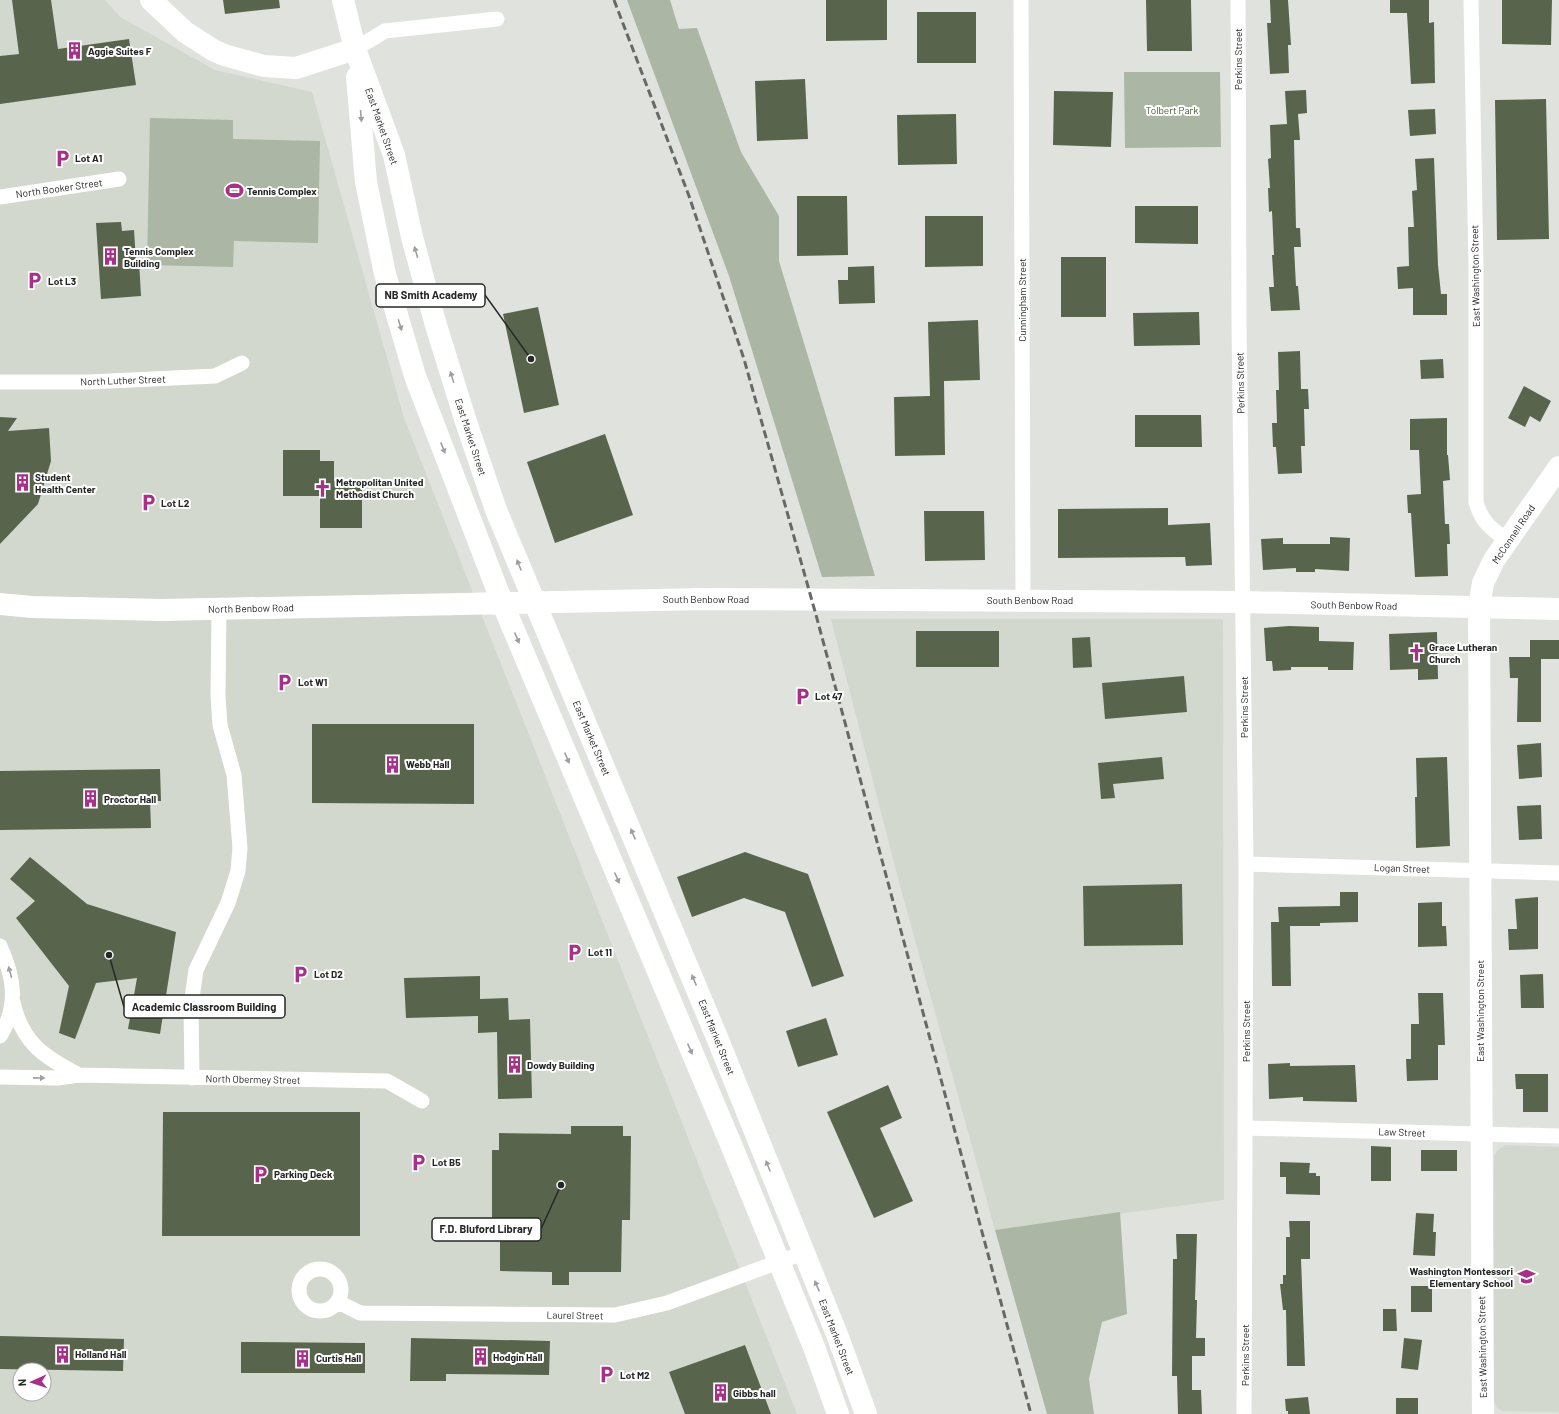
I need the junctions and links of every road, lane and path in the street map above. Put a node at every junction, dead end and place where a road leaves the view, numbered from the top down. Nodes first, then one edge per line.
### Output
1 (151, 0) edge
2 (343, 0) edge
3 (1021, 0) edge
4 (1238, 0) edge
5 (1471, 0) edge
6 (497, 19) dead end
7 (355, 49) junction
8 (119, 179) dead end
9 (0, 197) edge
10 (242, 363) dead end
11 (0, 382) edge
12 (1559, 467) edge
13 (1507, 540) junction
14 (1023, 600) junction
15 (534, 601) junction
16 (502, 602) junction
17 (1243, 602) junction
18 (0, 604) edge
19 (1479, 607) junction
20 (219, 609) junction
21 (1559, 610) edge
22 (1246, 864) junction
23 (1479, 870) junction
24 (1559, 873) edge
25 (640, 931) junction
26 (0, 946) edge
27 (13, 1002) junction
28 (714, 1030) junction
29 (0, 1036) edge
30 (79, 1075) junction
31 (0, 1077) edge
32 (192, 1078) junction
33 (422, 1100) dead end
34 (1246, 1128) junction
35 (1481, 1134) junction
36 (1559, 1136) edge
37 (803, 1253) junction
38 (778, 1261) junction
39 (338, 1302) dead end
40 (838, 1414) edge
41 (866, 1414) edge
42 (1244, 1414) edge
43 (1483, 1414) edge

1 - 7 main road
2 - 7 main road, East Market Street
3 - 14 street, Cunningham Street
4 - 17 street, Perkins Street
5 - 13 street, East Washington Street
6 - 7 street
15 -> 7 main road, East Market Street
7 -> 16 main road, East Market Street
8 - 9 street, North Booker Street
10 - 11 street, North Luther Street
12 - 13 main road, McConnell Road
13 - 19 main road, McConnell Road
14 - 15 main road, South Benbow Road
14 - 17 main road, South Benbow Road
15 - 16 main road, South Benbow Road
28 -> 15 main road, East Market Street
16 - 20 main road, North Benbow Road
16 -> 25 main road, East Market Street
17 - 19 main road, South Benbow Road
17 - 22 street, Perkins Street
18 - 20 main road, North Benbow Road
19 - 21 main road, South Benbow Road
19 - 23 main road, East Washington Street
20 - 32 street
22 - 23 street, Logan Street
22 - 34 street, Perkins Street
23 - 24 street, Logan Street
23 - 35 main road, East Washington Street
25 - 28 main road
25 -> 38 main road, East Market Street
27 -> 26 street
27 - 29 street
27 - 30 street, North Obermey Street
37 -> 28 main road, East Market Street
31 -> 30 street, North Obermey Street
30 - 32 street, North Obermey Street
32 - 33 street, North Obermey Street
34 - 35 street, Law Street
34 - 42 street, Perkins Street
35 - 36 street, Law Street
35 - 43 main road, East Washington Street
37 - 38 street, Laurel Street
41 -> 37 main road, East Market Street
38 - 39 street, Laurel Street
38 - 40 main road, East Market Street

